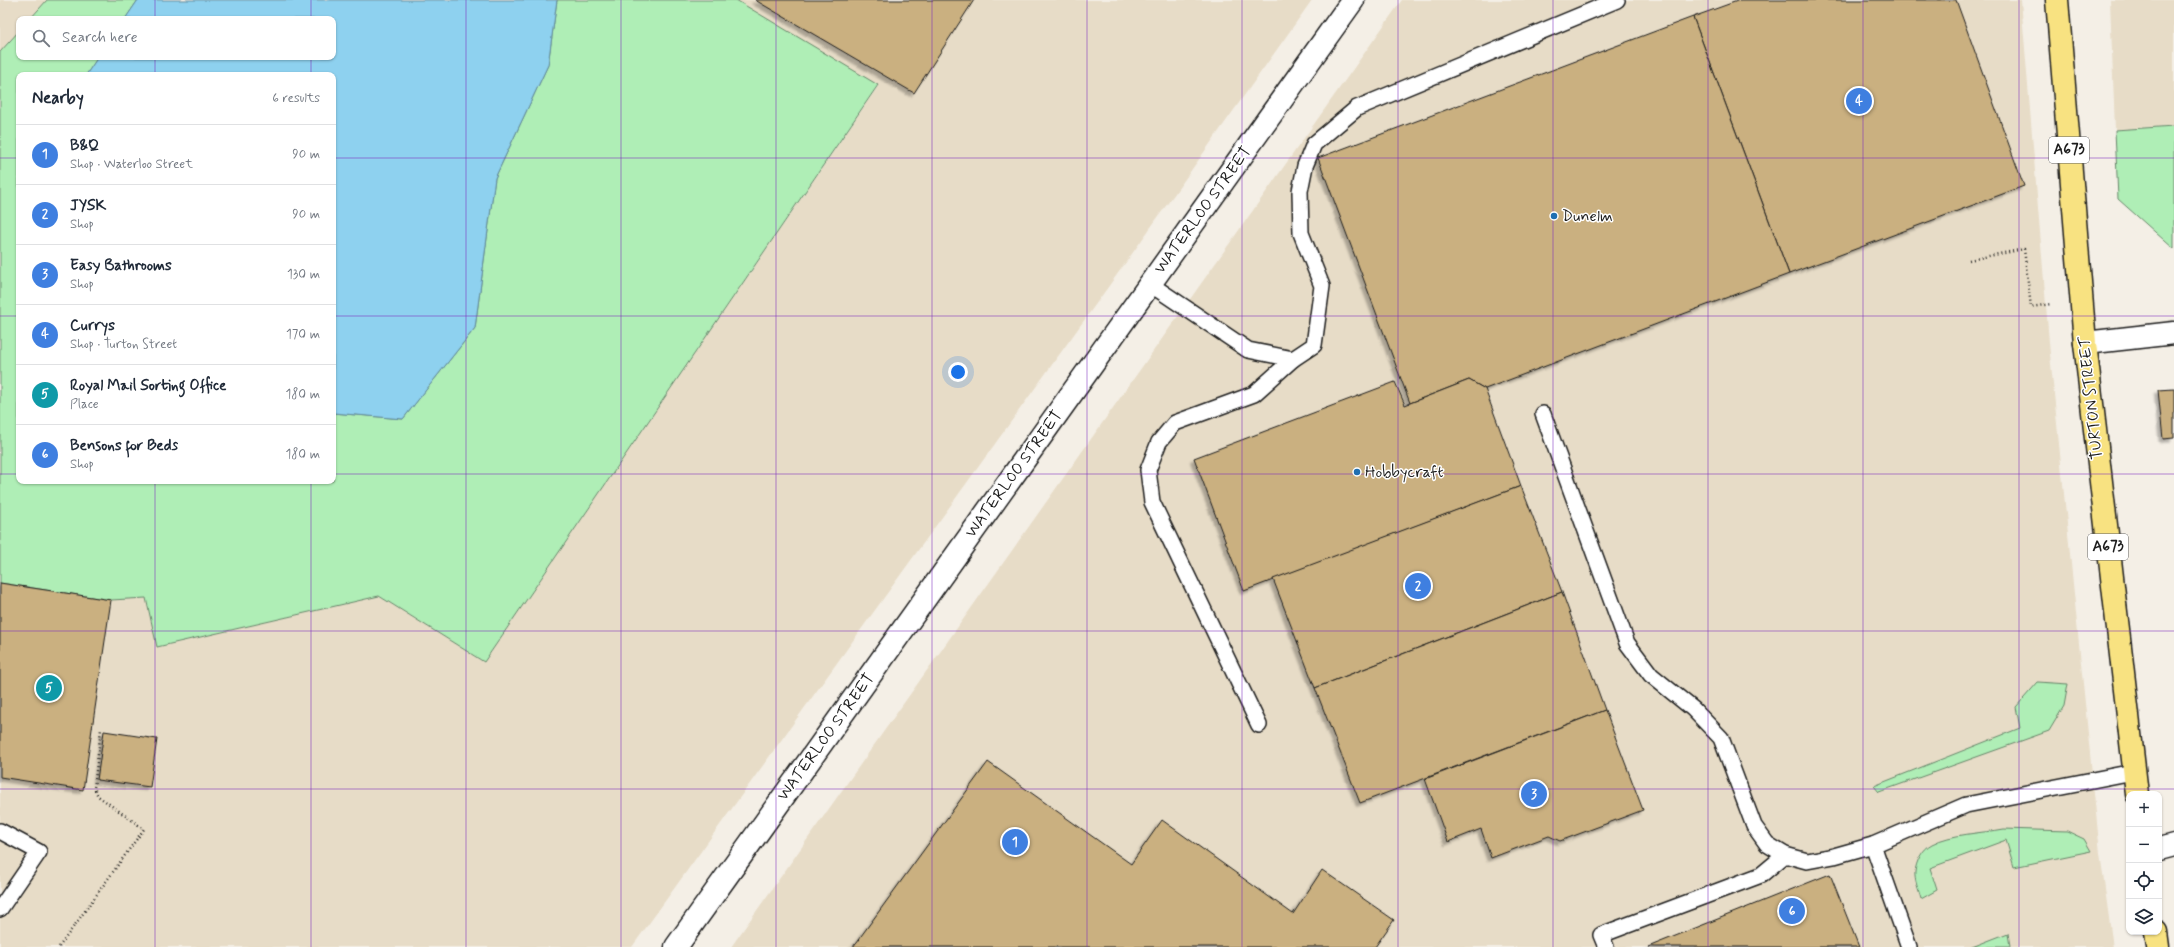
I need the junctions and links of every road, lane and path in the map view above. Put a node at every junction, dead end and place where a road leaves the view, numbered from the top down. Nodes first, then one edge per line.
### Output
1 (1353, 0) edge
2 (1617, 0) edge
3 (2057, 0) edge
4 (1969, 260) dead end
5 (1150, 284) junction
6 (2081, 300) junction
7 (2174, 333) edge
8 (2085, 343) junction
9 (1293, 359) junction
10 (1543, 414) dead end
11 (1259, 724) dead end
12 (101, 729) dead end
13 (2134, 772) junction
14 (2137, 791) edge
15 (0, 831) edge
16 (1873, 845) junction
17 (2174, 845) edge
18 (2162, 848) edge
19 (1785, 855) junction
20 (0, 909) edge
21 (2156, 935) edge
22 (59, 947) edge
23 (676, 947) edge
24 (1606, 947) edge
25 (1909, 947) edge
26 (2158, 947) edge

1 - 5 street, WATERLOO STREET
2 - 9 lane
3 - 6 main road, TURTON STREET / A673
4 - 6 path
5 - 9 lane
5 - 23 street, WATERLOO STREET
6 - 8 main road, TURTON STREET / A673
7 - 8 street
8 - 13 main road, TURTON STREET / A673
9 - 11 lane
10 - 19 lane
12 - 22 path
13 - 14 main road, TURTON STREET / A673
13 - 16 lane
15 - 20 lane
16 - 19 lane
16 - 25 lane
17 - 18 street
19 - 24 lane
21 - 26 main road

